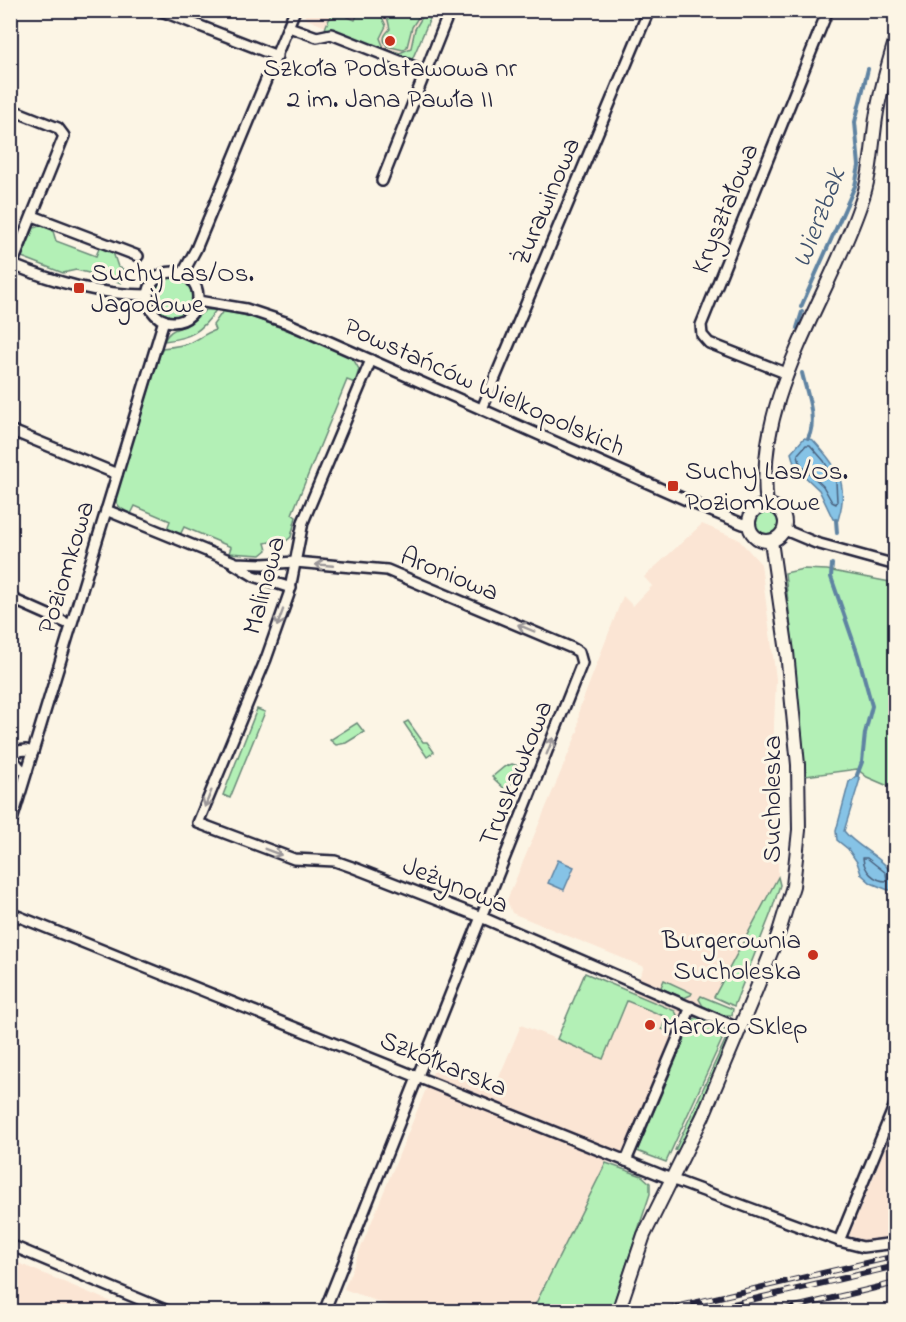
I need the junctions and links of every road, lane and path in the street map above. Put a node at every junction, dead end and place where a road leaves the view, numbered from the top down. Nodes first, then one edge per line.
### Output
1 (159, 10) edge
2 (295, 10) edge
3 (450, 10) edge
4 (649, 10) edge
5 (828, 10) edge
6 (289, 27) junction
7 (896, 38) edge
8 (277, 56) junction
9 (425, 71) junction
10 (10, 109) edge
11 (382, 180) dead end
12 (33, 216) junction
13 (138, 256) dead end
14 (11, 265) edge
15 (183, 273) junction
16 (148, 295) junction
17 (198, 301) junction
18 (164, 320) junction
19 (371, 360) junction
20 (788, 374) junction
21 (482, 409) junction
22 (10, 430) edge
23 (117, 474) junction
24 (766, 505) junction
25 (106, 510) junction
26 (749, 525) junction
27 (784, 530) junction
28 (771, 542) junction
29 (226, 560) junction
30 (295, 562) junction
31 (896, 565) edge
32 (291, 588) junction
33 (10, 598) edge
34 (71, 625) junction
35 (579, 652) joint
36 (33, 752) junction
37 (10, 754) edge
38 (27, 771) junction
39 (198, 823) joint
40 (10, 827) edge
41 (10, 914) edge
42 (481, 917) junction
43 (691, 1007) junction
44 (740, 1029) junction
45 (418, 1077) junction
46 (896, 1102) edge
47 (626, 1161) junction
48 (671, 1179) junction
49 (839, 1241) junction
50 (896, 1243) edge
51 (10, 1245) edge
52 (170, 1311) edge
53 (324, 1311) edge
54 (618, 1311) edge

1 - 8 street
2 - 6 street
3 - 9 street
4 - 21 street, Żurawinowa
5 - 20 street, Kryształowa
6 - 8 street
6 - 9 street
7 - 20 street
8 - 15 street
9 - 11 street
10 - 12 street
12 - 13 street
12 - 14 street
14 - 16 street
15 - 16 street
15 - 17 street
16 - 18 street
17 - 18 street
17 - 19 street, Powstańców Wielkopolskich
18 - 23 street, Poziomkowa
19 - 21 street, Powstańców Wielkopolskich
19 - 30 street, Malinowa
20 - 24 street
21 - 26 street, Powstańców Wielkopolskich
22 - 23 street
23 - 25 street, Poziomkowa
24 - 26 street
24 - 27 street
25 - 29 street, Aroniowa
25 - 34 street, Poziomkowa
26 - 28 street
27 - 28 street
27 - 31 street
28 - 44 street, Sucholeska
29 - 30 street, Aroniowa
29 - 32 street, Aroniowa
30 - 32 street, Malinowa
35 -> 30 street, Aroniowa
32 -> 39 street, Malinowa
33 - 34 street
34 - 36 street, Poziomkowa
42 -> 35 street, Truskawkowa
36 - 37 street
36 - 38 street, Poziomkowa
37 - 38 street
38 - 40 street, Poziomkowa
39 -> 42 street, Jeżynowa
41 - 45 street, Szkółkarska
42 - 43 street, Jeżynowa
42 - 45 street, Truskawkowa
43 - 44 street, Jeżynowa
43 - 47 street
44 - 48 street, Sucholeska
45 - 47 street, Szkółkarska
45 - 53 street, Truskawkowa
46 - 49 street
47 - 48 street, Szkółkarska
48 - 49 street, Szkółkarska
48 - 54 street, Sucholeska
49 - 50 street, Szkółkarska
51 - 52 street

